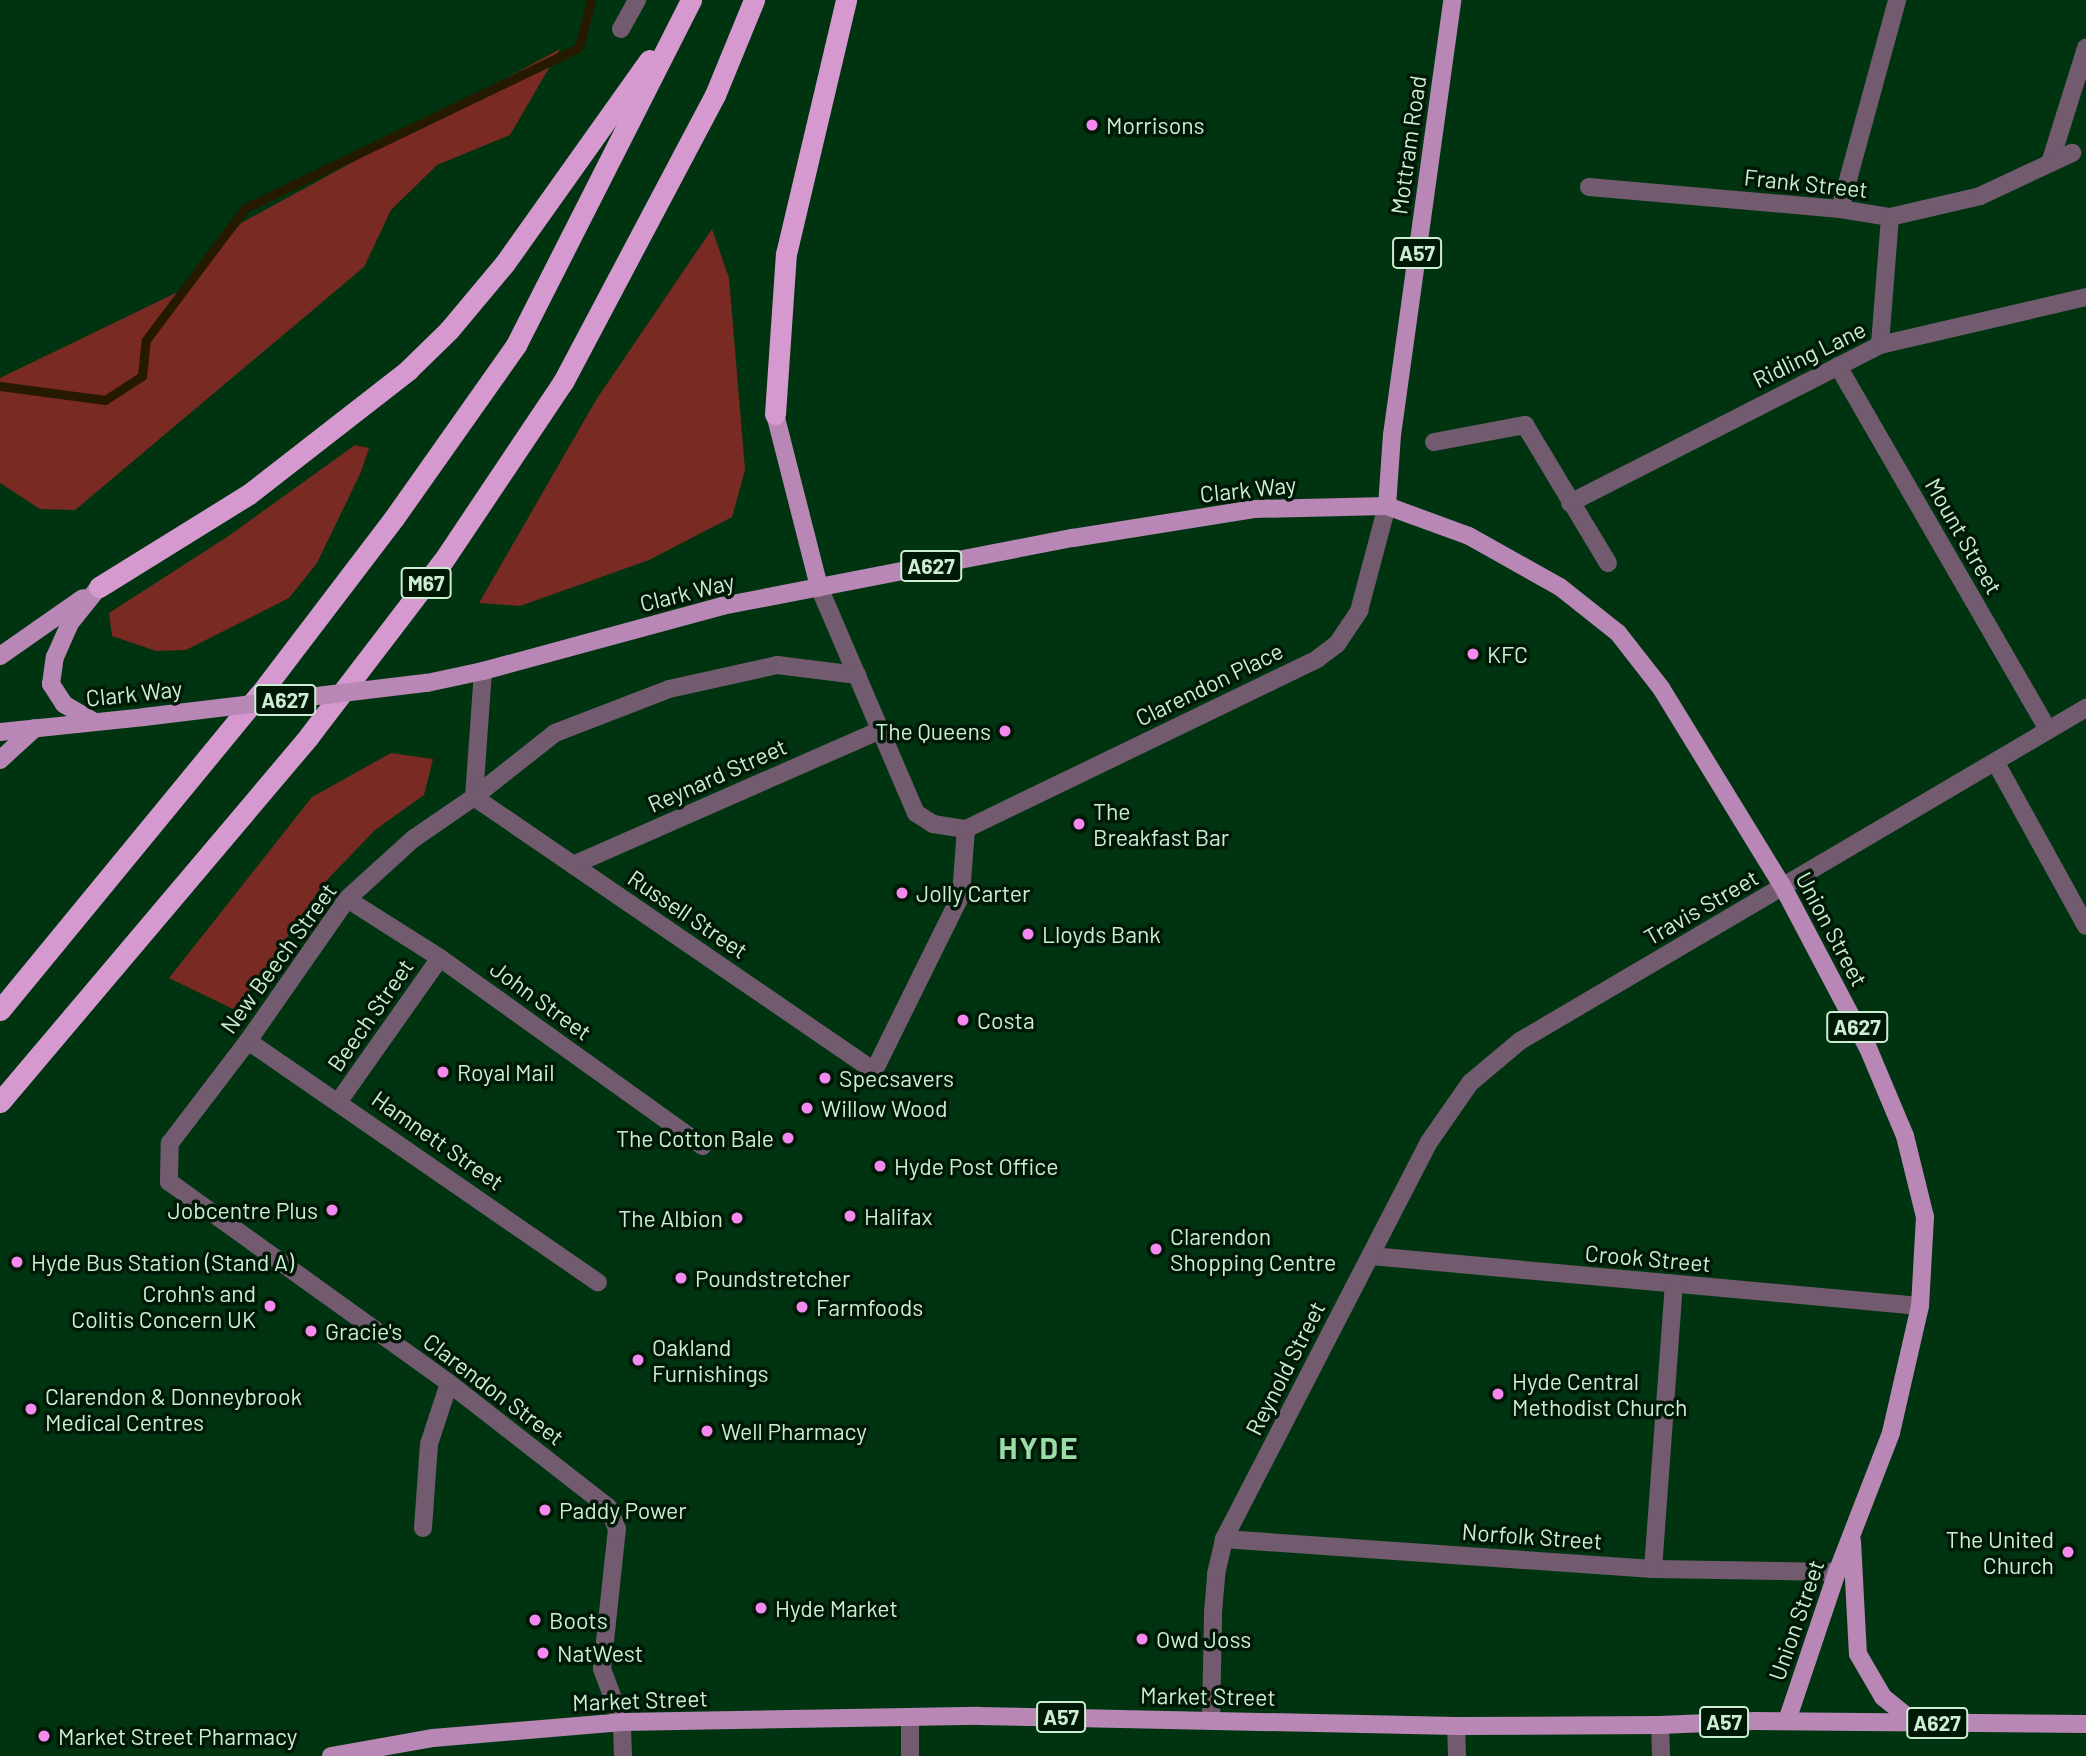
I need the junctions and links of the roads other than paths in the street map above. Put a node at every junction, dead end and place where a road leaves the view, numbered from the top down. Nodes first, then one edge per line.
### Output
1 (637, 0) edge
2 (754, 0) edge
3 (846, 0) edge
4 (1452, 0) edge
5 (1897, 0) edge
6 (691, 1) edge
7 (621, 29) dead end
8 (2086, 48) edge
9 (2072, 153) dead end
10 (2050, 163) junction
11 (1589, 187) dead end
12 (1840, 209) junction
13 (1891, 217) junction
14 (2086, 297) edge
15 (1880, 345) junction
16 (1838, 366) junction
17 (775, 414) joint
18 (1434, 442) dead end
19 (1570, 503) junction
20 (1387, 506) junction
21 (1608, 563) dead end
22 (99, 587) junction
23 (819, 587) junction
24 (0, 656) edge
25 (483, 670) junction
26 (857, 675) junction
27 (2086, 708) edge
28 (93, 721) junction
29 (35, 728) junction
30 (881, 730) junction
31 (2048, 730) junction
32 (0, 732) edge
33 (0, 760) edge
34 (1996, 762) junction
35 (474, 797) junction
36 (966, 829) junction
37 (573, 865) junction
38 (1783, 887) junction
39 (347, 899) junction
40 (2086, 926) edge
41 (440, 958) junction
42 (0, 1010) edge
43 (248, 1041) junction
44 (1520, 1041) joint
45 (340, 1101) junction
46 (0, 1102) edge
47 (703, 1146) dead end
48 (169, 1182) joint
49 (1371, 1256) junction
50 (598, 1282) dead end
51 (1674, 1286) junction
52 (1920, 1306) junction
53 (449, 1383) junction
54 (423, 1528) dead end
55 (1852, 1534) junction
56 (1224, 1539) junction
57 (1653, 1569) junction
58 (1837, 1572) junction
59 (910, 1718) junction
60 (1211, 1720) junction
61 (1787, 1721) junction
62 (622, 1722) junction
63 (1915, 1723) junction
64 (2086, 1724) edge
65 (1660, 1725) junction
66 (1456, 1726) junction
67 (331, 1756) edge
68 (623, 1756) edge
69 (910, 1756) edge
70 (1457, 1756) edge
71 (1661, 1756) edge

1 - 7 street
2 - 46 highway, M67
3 - 17 highway
4 - 20 main road, Mottram Road / A57
5 - 12 street
6 - 22 highway, M67
6 - 42 highway, M67
8 - 10 street
9 - 10 street
10 - 13 street
11 - 12 street, Frank Street
12 - 13 street, Frank Street
13 - 15 street, Frank Street
14 - 15 street, Ridling Lane
15 - 16 street, Ridling Lane
16 - 19 street, Ridling Lane
16 - 31 street, Mount Street
17 - 23 main road
18 - 19 street
19 - 21 street
20 - 23 main road, Clark Way / A627
20 - 36 street, Clarendon Place
20 - 38 main road, Union Street / A627
22 - 24 main road
22 - 28 main road
23 - 25 main road, Clark Way / A627
23 - 26 street
25 - 28 main road, Clark Way / A627, bridge
25 - 35 street
26 - 30 street
26 - 35 street, New Beech Street
27 - 31 street, Travis Street
28 - 29 main road, Clark Way / A627
29 - 32 main road, Clark Way / A627
29 - 33 main road
30 - 36 street
30 - 37 street, Reynard Street
31 - 34 street, Travis Street
34 - 38 street, Travis Street
34 - 40 street
35 - 37 street, Russell Street
35 - 39 street, New Beech Street
36 - 37 street, Russell Street
38 - 44 street, Travis Street
38 - 52 main road, Union Street / A627
39 - 41 street, John Street
39 - 43 street, New Beech Street
41 - 45 street, Beech Street
41 - 47 street, John Street
43 - 45 street, Hamnett Street
43 - 48 street, New Beech Street
44 - 49 street, Reynold Street
45 - 50 street, Hamnett Street
48 - 53 street, Clarendon Street
49 - 51 street, Crook Street
49 - 56 street, Reynold Street
51 - 52 street, Crook Street
51 - 57 street
52 - 55 main road, Union Street / A627
53 - 54 street
53 - 62 street, Clarendon Street
55 - 58 main road, Union Street / A627
55 - 63 main road, Union Street / A627
56 - 57 street, Norfolk Street
56 - 60 street, Reynold Street
57 - 58 street, Norfolk Street
58 - 61 main road, Union Street / A627
59 - 60 main road, Market Street / A57
59 - 62 main road, Market Street / A57
59 - 69 street
60 - 66 main road, Market Street / A57
61 - 63 main road, Market Street / A627
61 - 65 main road, Market Street / A57
62 - 67 main road, Market Street / A57
62 - 68 street
63 - 64 main road, Market Street / A627
65 - 66 main road, Market Street / A57
65 - 71 street
66 - 70 street

